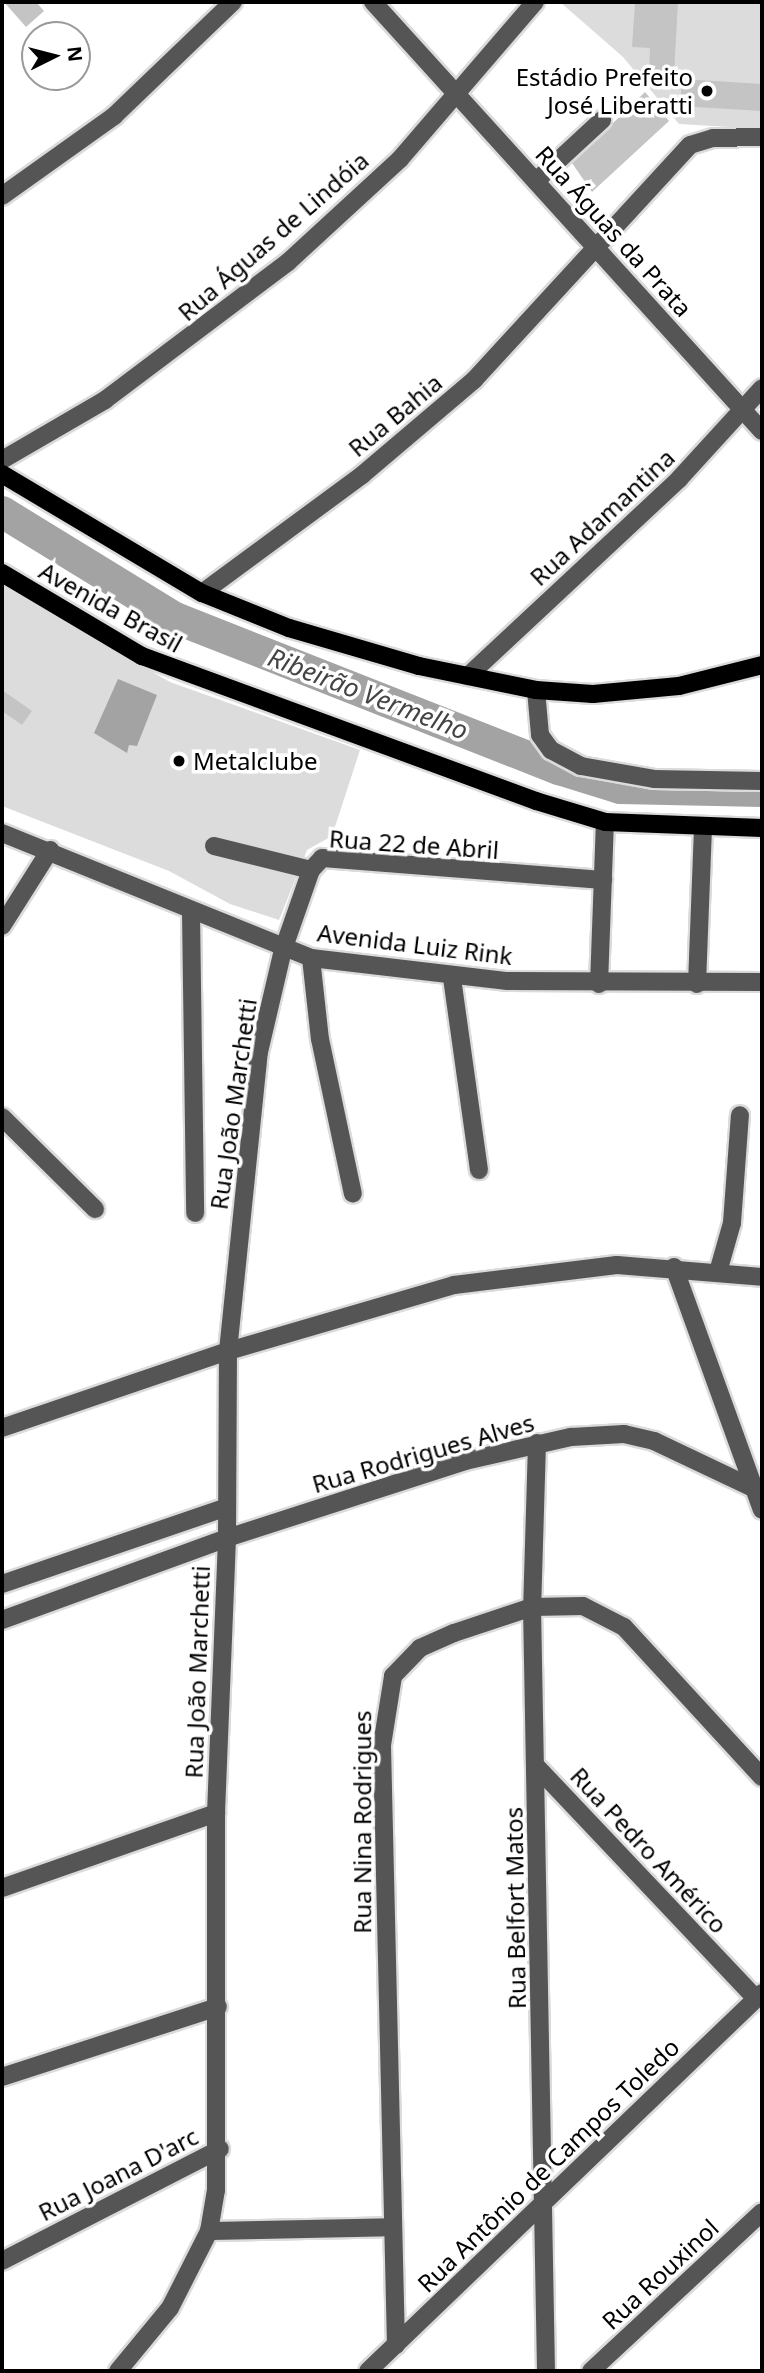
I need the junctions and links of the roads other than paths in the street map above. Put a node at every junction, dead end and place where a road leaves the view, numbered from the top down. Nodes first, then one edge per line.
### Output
1 (233, 2) edge
2 (373, 2) edge
3 (535, 2) edge
4 (460, 95) junction
5 (602, 120) dead end
6 (762, 138) edge
7 (536, 181) junction
8 (2, 195) edge
9 (592, 246) junction
10 (762, 388) edge
11 (744, 411) junction
12 (762, 431) edge
13 (2, 460) edge
14 (2, 474) edge
15 (2, 573) edge
16 (202, 593) junction
17 (762, 665) edge
18 (468, 676) junction
19 (536, 690) junction
20 (762, 781) edge
21 (605, 821) junction
22 (703, 828) junction
23 (762, 828) edge
24 (2, 833) edge
25 (214, 846) dead end
26 (50, 850) junction
27 (311, 870) junction
28 (603, 880) junction
29 (191, 913) junction
30 (2, 926) edge
31 (283, 950) junction
32 (311, 958) junction
33 (452, 978) junction
34 (762, 982) edge
35 (599, 984) junction
36 (697, 984) junction
37 (740, 1115) dead end
38 (2, 1117) edge
39 (479, 1170) dead end
40 (354, 1194) dead end
41 (95, 1209) dead end
42 (195, 1213) dead end
43 (674, 1267) junction
44 (718, 1272) junction
45 (762, 1277) edge
46 (228, 1350) junction
47 (2, 1428) edge
48 (537, 1443) junction
49 (751, 1487) junction
50 (226, 1507) junction
51 (762, 1510) edge
52 (228, 1538) junction
53 (2, 1584) edge
54 (532, 1606) junction
55 (2, 1620) edge
56 (536, 1766) junction
57 (762, 1777) edge
58 (216, 1813) junction
59 (2, 1888) edge
60 (759, 1996) edge
61 (218, 2007) junction
62 (2, 2077) edge
63 (220, 2148) junction
64 (546, 2201) junction
65 (762, 2212) edge
66 (393, 2227) junction
67 (209, 2231) junction
68 (2, 2261) edge
69 (396, 2345) junction
70 (118, 2371) edge
71 (368, 2371) edge
72 (546, 2371) edge
73 (591, 2371) edge

1 - 8 street
2 - 4 street, Rua Águas da Prata
3 - 4 street, Rua Águas de Lindóia
4 - 7 street, Rua Águas da Prata
4 - 13 street, Rua Águas de Lindóia
5 - 7 street
6 - 9 street, Rua Bahia
7 - 9 street, Rua Águas da Prata
9 - 11 street, Rua Águas da Prata
9 - 16 street, Rua Bahia
10 - 11 street, Rua Adamantina
11 - 12 street, Rua Águas da Prata
11 - 18 street, Rua Adamantina
14 - 16 main road
15 - 21 main road, Avenida Brasil
16 - 18 main road
17 - 19 main road
18 - 19 main road
19 - 20 street
21 - 22 main road, Avenida Brasil
21 - 28 street
22 - 23 main road, Avenida Brasil
22 - 36 street
24 - 26 street, Avenida Luiz Rink
25 - 27 street
26 - 29 street, Avenida Luiz Rink
26 - 30 street
27 - 28 street, Rua 22 de Abril
27 - 31 street, Rua 22 de Abril
28 - 35 street
29 - 31 street, Avenida Luiz Rink
29 - 42 street
31 - 32 street, Avenida Luiz Rink
31 - 46 street, Rua João Marchetti
32 - 33 street, Avenida Luiz Rink
32 - 40 street
33 - 35 street, Avenida Luiz Rink
33 - 39 street
34 - 36 street, Avenida Luiz Rink
35 - 36 street, Avenida Luiz Rink
37 - 44 street
38 - 41 street
43 - 44 street
43 - 46 street
43 - 49 street
44 - 45 street
46 - 47 street
46 - 50 street, Rua João Marchetti
48 - 49 street, Rua Rodrigues Alves
48 - 52 street, Rua Rodrigues Alves
48 - 54 street, Rua Belfort Matos
49 - 51 street
50 - 52 street, Rua João Marchetti
50 - 53 street
52 - 55 street, Rua Rodrigues Alves
52 - 58 street, Rua João Marchetti
54 - 56 street, Rua Belfort Matos
54 - 57 street, Rua Nina Rodrigues
54 - 66 street, Rua Nina Rodrigues
56 - 60 street, Rua Pedro Américo
56 - 64 street, Rua Belfort Matos
58 - 59 street
58 - 61 street, Rua João Marchetti
60 - 64 street, Rua Antônio de Campos Toledo
61 - 62 street
61 - 63 street, Rua João Marchetti
63 - 67 street, Rua João Marchetti
63 - 68 street, Rua Joana D'arc
64 - 69 street, Rua Antônio de Campos Toledo
64 - 72 street, Rua Belfort Matos
65 - 73 street, Rua Rouxinol
66 - 67 street
66 - 69 street, Rua Nina Rodrigues
67 - 70 street, Rua João Marchetti
69 - 71 street, Rua Antônio de Campos Toledo

